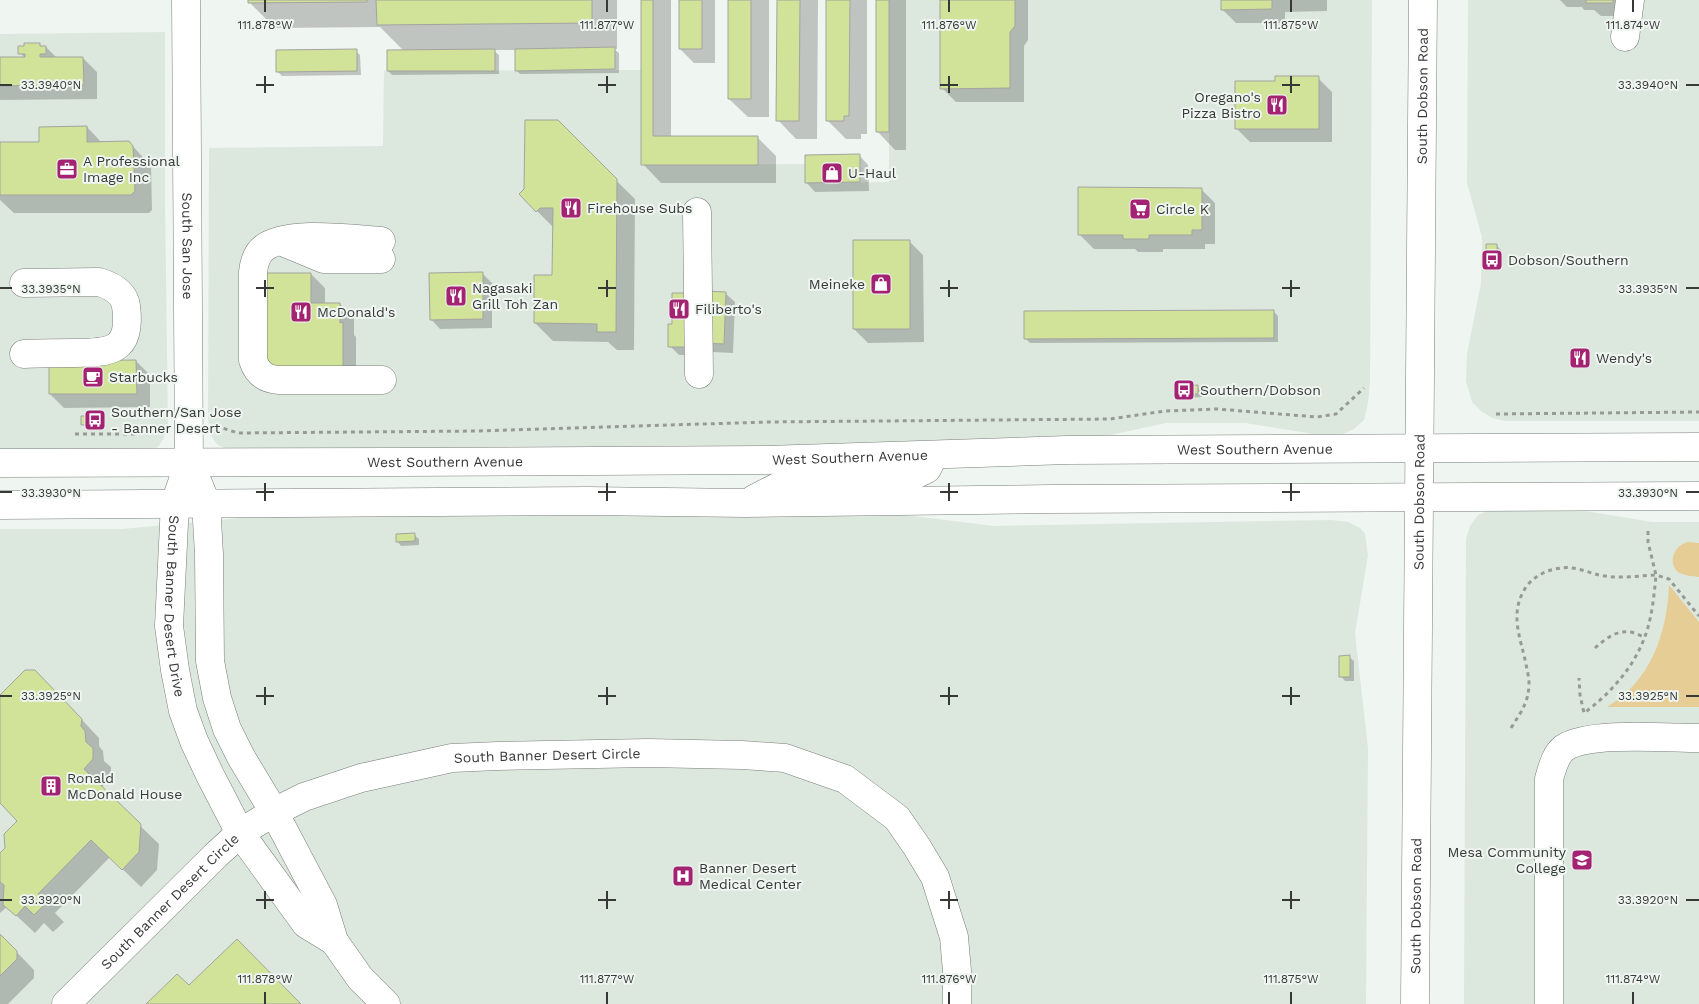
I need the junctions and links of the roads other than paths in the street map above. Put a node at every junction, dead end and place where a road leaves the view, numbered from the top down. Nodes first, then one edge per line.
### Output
1 (186, 0) edge
2 (1423, 0) edge
3 (1630, 0) edge
4 (1625, 37) dead end
5 (697, 212) dead end
6 (381, 250) dead end
7 (24, 283) dead end
8 (24, 354) dead end
9 (698, 374) dead end
10 (382, 380) dead end
11 (1699, 446) edge
12 (1419, 448) junction
13 (934, 455) junction
14 (604, 460) junction
15 (0, 463) edge
16 (189, 463) junction
17 (1699, 496) edge
18 (1419, 498) junction
19 (606, 502) junction
20 (175, 503) junction
21 (206, 503) junction
22 (746, 503) junction
23 (0, 505) edge
24 (1699, 738) edge
25 (274, 812) junction
26 (240, 833) junction
27 (334, 941) junction
28 (66, 1004) edge
29 (386, 1004) edge
30 (957, 1004) edge
31 (1415, 1004) edge
32 (1549, 1004) edge

1 - 16 main road, South San Jose
2 - 12 main road, South Dobson Road
3 - 4 main road
5 - 9 main road
6 - 10 main road
7 - 8 main road
11 - 12 main road, West Southern Avenue
12 - 13 main road, West Southern Avenue
12 - 18 main road, South Dobson Road
13 - 14 main road, West Southern Avenue
13 - 22 main road
14 - 16 main road, West Southern Avenue
14 - 19 main road
15 - 16 main road, West Southern Avenue
16 - 20 main road, South Banner Desert Drive
16 - 21 main road, South Banner Desert Drive
17 - 18 main road
18 - 22 main road
18 - 31 main road, South Dobson Road
19 - 21 main road
19 - 22 main road
20 - 21 main road
20 - 23 main road
20 - 26 main road, South Banner Desert Drive
21 - 25 main road, South Banner Desert Drive
24 - 32 main road
25 - 26 main road, South Banner Desert Circle
25 - 27 main road, South Banner Desert Drive
25 - 30 main road, South Banner Desert Circle
26 - 27 main road, South Banner Desert Drive
26 - 28 main road, South Banner Desert Circle
27 - 29 main road, South Banner Desert Drive

